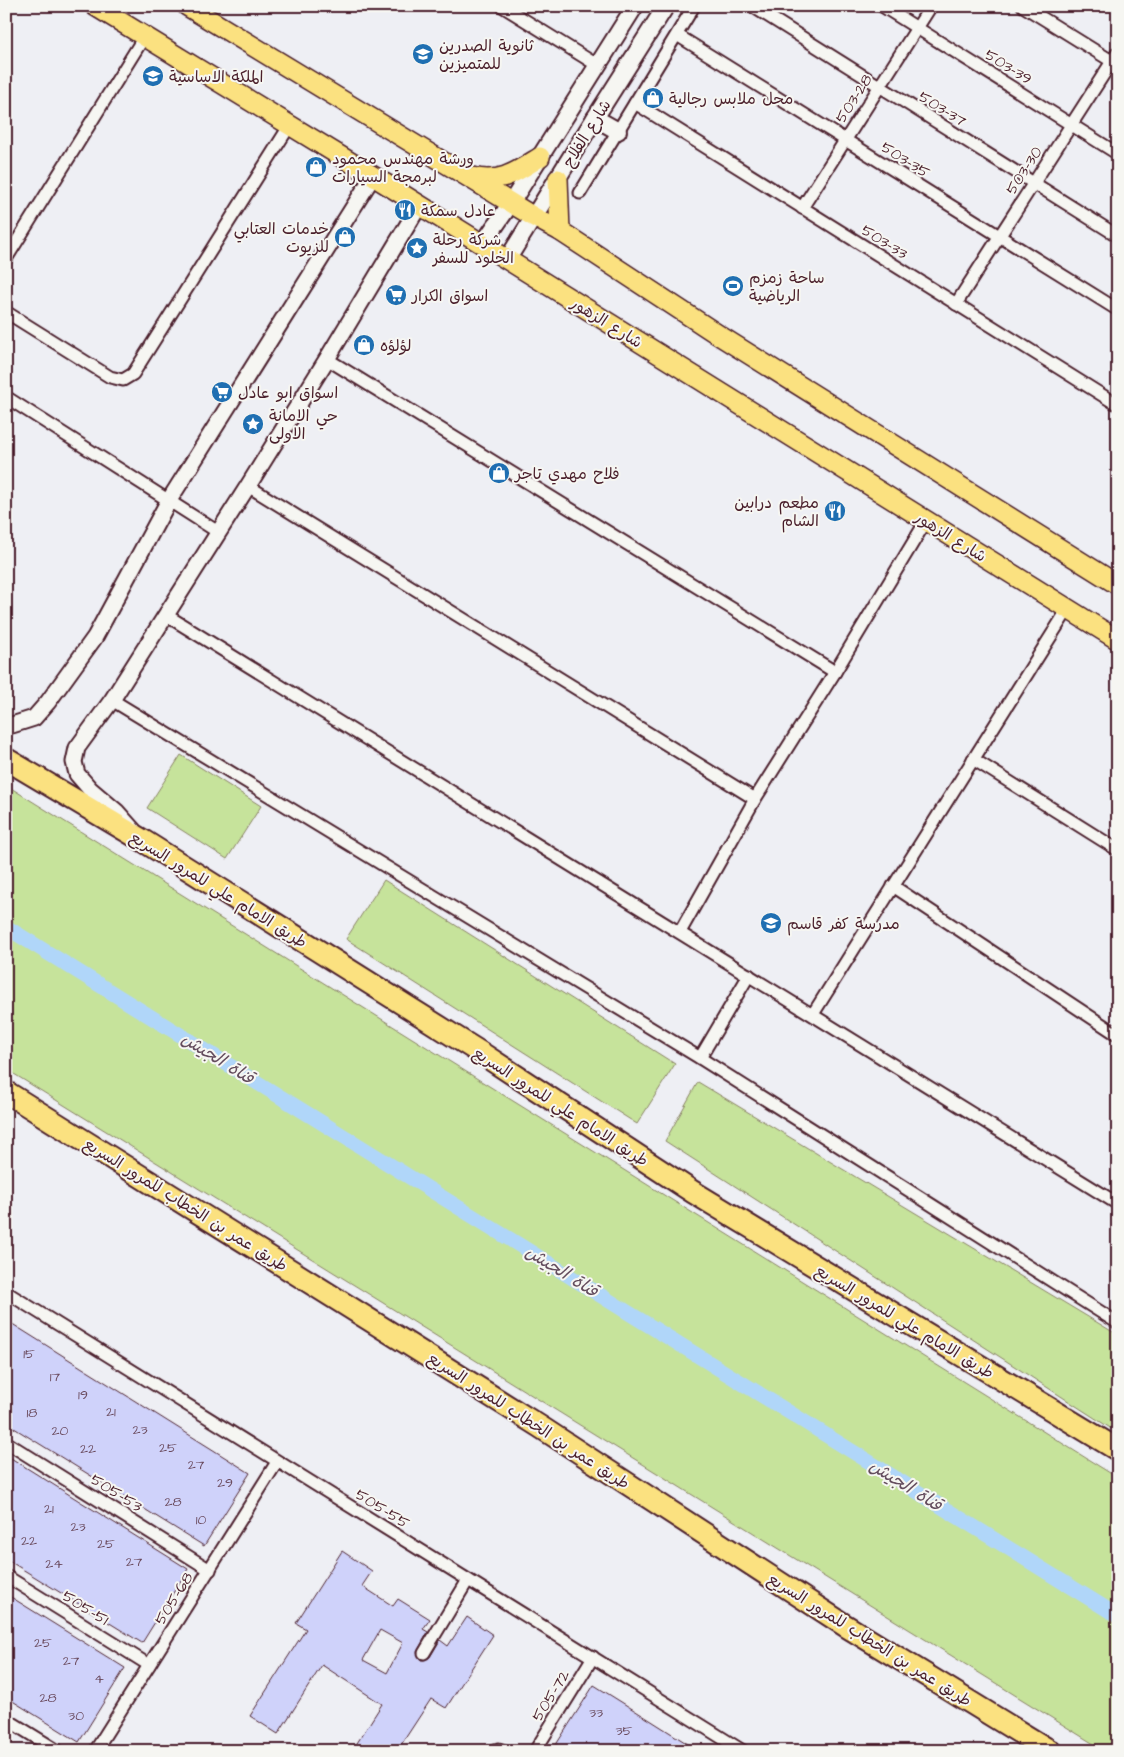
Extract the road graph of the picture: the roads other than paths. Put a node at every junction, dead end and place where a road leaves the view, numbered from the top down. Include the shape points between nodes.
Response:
1 (95, 6) edge
2 (187, 6) edge
3 (502, 6) edge
4 (635, 6) edge
5 (666, 6) edge
6 (694, 6) edge
7 (752, 6) edge
8 (882, 6) edge
9 (931, 6) edge
10 (1024, 6) edge
11 (917, 28) junction
12 (677, 35) junction
13 (144, 37) junction
14 (1116, 60) edge
15 (597, 65) junction
16 (880, 87) junction
17 (635, 104) junction
18 (595, 118) junction
19 (290, 125) junction
20 (1071, 125) junction
21 (618, 132) junction
22 (845, 140) junction
23 (1118, 154) edge
24 (540, 157) junction
25 (373, 176) junction
26 (466, 176) junction
27 (558, 179) junction
28 (1034, 184) junction
29 (580, 193) dead end
30 (511, 203) junction
31 (419, 206) junction
32 (802, 208) junction
33 (534, 217) junction
34 (560, 231) junction
35 (1118, 236) edge
36 (1000, 237) junction
37 (482, 245) junction
38 (6, 258) edge
39 (507, 260) junction
40 (956, 304) junction
41 (1118, 310) edge
42 (6, 312) edge
43 (327, 359) junction
44 (6, 397) edge
45 (1118, 405) edge
46 (248, 486) junction
47 (168, 502) junction
48 (926, 521) junction
49 (218, 532) junction
50 (1118, 585) edge
51 (1068, 609) junction
52 (166, 614) junction
53 (1118, 640) edge
54 (835, 672) junction
55 (112, 700) junction
56 (6, 724) edge
57 (6, 759) edge
58 (973, 759) junction
59 (755, 799) junction
60 (142, 840) junction
61 (1118, 850) edge
62 (893, 886) junction
63 (680, 932) junction
64 (749, 975) junction
65 (813, 1014) junction
66 (1118, 1036) edge
67 (700, 1058) junction
68 (6, 1092) edge
69 (1118, 1204) edge
70 (6, 1292) edge
71 (1118, 1323) edge
72 (6, 1442) edge
73 (1118, 1450) edge
74 (277, 1462) junction
75 (210, 1570) junction
76 (6, 1576) edge
77 (468, 1580) junction
78 (424, 1654) dead end
79 (593, 1657) junction
80 (149, 1666) junction
81 (6, 1719) edge
82 (54, 1750) edge
83 (94, 1751) edge
84 (491, 1751) edge
85 (505, 1751) edge
86 (535, 1751) edge
87 (743, 1751) edge
88 (1050, 1751) edge

1 - 13 main road, شارع الزهور
2 - 26 main road
3 - 15 street
4 - 15 main road, شارع الفلاح
5 - 18 main road, شارع الفلاح
6 - 12 street
7 - 16 street, 503-37
8 - 11 street, 503-39
9 - 11 street, 503-28
10 - 14 street
11 - 16 street, 503-28
11 - 20 street, 503-39
12 - 17 street
12 - 22 street, 503-35
13 - 19 main road, شارع الزهور
13 - 38 street
14 - 20 street, 503-30
15 - 24 main road, شارع الفلاح
16 - 22 street, 503-28
16 - 28 street, 503-37
17 - 21 street
17 - 32 street, 503-33
18 - 21 main road
18 - 27 main road, شارع الفلاح
19 - 25 main road, شارع الزهور
19 - 42 street via 133,374 123,380 110,377
20 - 23 street, 503-39
20 - 28 street, 503-30
21 - 29 street
22 - 32 street, 503-28
22 - 36 street, 503-35
24 - 26 main road via 499,179
24 - 30 main road, شارع الفلاح
25 - 31 main road, شارع الزهور
25 - 47 street
26 - 30 main road
27 - 33 main road, شارع الفلاح
27 - 34 main road
28 - 35 street, 503-37
28 - 36 street, 503-30
30 - 33 main road
30 - 37 main road, شارع الفلاح
31 - 37 main road, شارع الزهور
31 - 43 street
32 - 40 street, 503-33
33 - 34 main road
33 - 39 main road, شارع الفلاح
34 - 50 main road via 717,334
36 - 40 street, 503-30
36 - 41 street, 503-35
37 - 39 main road, شارع الزهور
39 - 48 main road, شارع الزهور
40 - 45 street, 503-33
43 - 46 street
43 - 54 street
44 - 47 street
46 - 49 street
46 - 59 street
47 - 49 street
47 - 56 street via 95,637 48,702 34,718
48 - 51 main road, شارع الزهور
48 - 54 street
49 - 52 street
51 - 53 main road, شارع الزهور
51 - 58 street
52 - 55 street
52 - 63 street
54 - 59 street
55 - 60 street via 77,748 74,762 77,774 90,789
55 - 67 street
57 - 60 highway, طريق الامام علي للمرور السريع
58 - 61 street
58 - 62 street
59 - 63 street
60 - 73 highway, طريق الامام علي للمرور السريع via 481,1053 693,1192
62 - 65 street
62 - 66 street
63 - 64 street
64 - 65 street
64 - 67 street
65 - 69 street
67 - 71 street
68 - 88 highway, طريق عمر بن الخطاب للمرور السريع via 539,1426 846,1626
70 - 74 street, 505-55
72 - 75 street, 505-53
74 - 75 street, 505-68
74 - 77 street, 505-55
75 - 80 street, 505-68
76 - 80 street, 505-51
77 - 78 street
77 - 79 street, 505-55
79 - 86 street, 505-72
79 - 87 street, 505-55
80 - 83 street, 505-68
81 - 82 street
84 - 85 street

